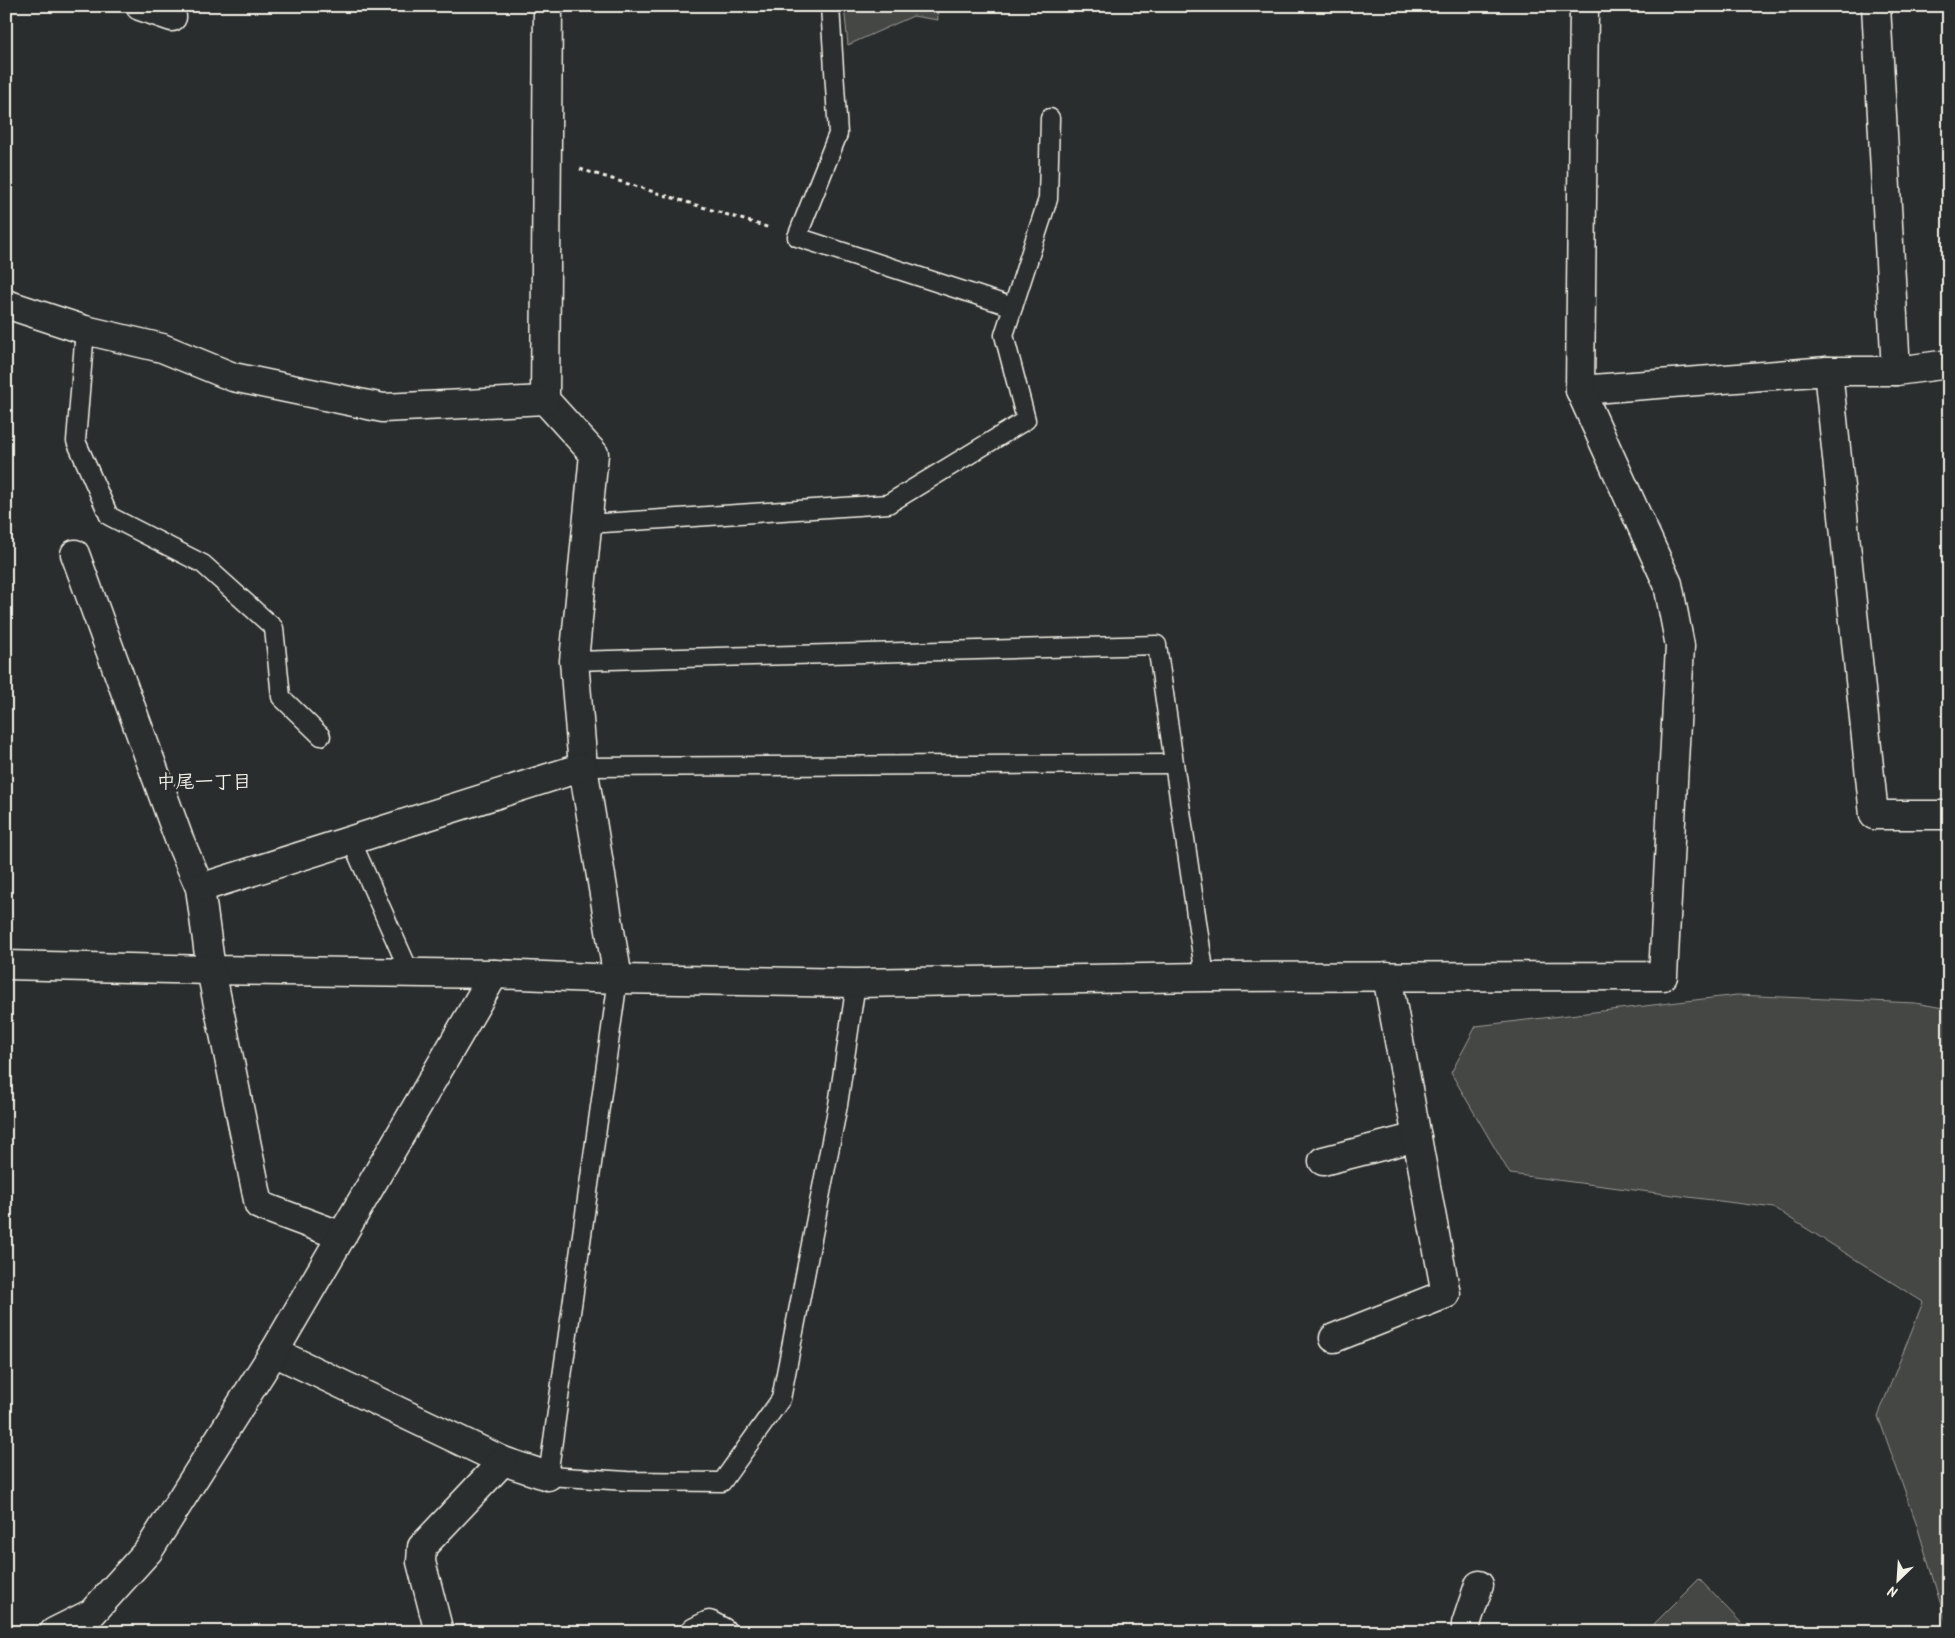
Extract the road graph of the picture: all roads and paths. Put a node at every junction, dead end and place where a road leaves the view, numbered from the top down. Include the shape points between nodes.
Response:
1 (140, 6) edge
2 (548, 6) edge
3 (830, 6) edge
4 (1584, 6) edge
5 (1876, 6) edge
6 (172, 17) dead end
7 (1050, 118) dead end
8 (547, 159) junction
9 (797, 237) junction
10 (6, 304) edge
11 (1013, 307) junction
12 (85, 330) junction
13 (1949, 364) edge
14 (1828, 371) junction
15 (1896, 371) junction
16 (1580, 390) junction
17 (545, 400) junction
18 (588, 524) junction
19 (75, 554) dead end
20 (574, 661) junction
21 (321, 736) dead end
22 (1174, 764) junction
23 (583, 767) junction
24 (1949, 815) edge
25 (350, 840) junction
26 (200, 888) junction
27 (6, 965) edge
28 (210, 970) junction
29 (410, 973) junction
30 (494, 974) junction
31 (1387, 976) junction
32 (1205, 977) junction
33 (618, 979) junction
34 (856, 983) junction
35 (1417, 1137) junction
36 (1323, 1160) dead end
37 (342, 1236) junction
38 (1334, 1338) dead end
39 (274, 1352) junction
40 (503, 1461) junction
41 (548, 1476) junction
42 (1479, 1585) dead end
43 (54, 1632) edge
44 (439, 1632) edge
45 (695, 1632) edge
46 (722, 1632) edge
47 (1466, 1632) edge

1 - 6 street
2 - 8 street
3 - 9 lane via 838,134
4 - 16 street
5 - 15 street
7 - 11 lane via 1048,199
8 - 9 path
8 - 17 street
9 - 11 lane
10 - 12 street
11 - 18 lane via 1004,335 1026,420 888,504
12 - 17 street via 162,348 234,376 383,408
12 - 21 lane via 76,441 109,516 203,564 274,628 281,697
13 - 15 street
14 - 15 street
14 - 16 street
14 - 24 street via 1874,815
16 - 31 street via 1668,584 1680,646 1663,976
17 - 18 street via 594,454
18 - 20 street
19 - 26 street
20 - 22 lane via 1157,645
20 - 23 street
22 - 23 lane
22 - 32 lane
23 - 25 street
23 - 33 street
25 - 26 street
25 - 29 lane
26 - 28 street
27 - 28 street
28 - 29 street
28 - 37 street via 259,1205
29 - 30 street
30 - 33 street
30 - 37 street
31 - 32 street
31 - 35 street
32 - 34 street
33 - 34 street
33 - 41 lane
34 - 41 lane via 838,1106 781,1399 722,1482
35 - 36 street
35 - 38 street via 1446,1294
37 - 39 street
39 - 40 street
39 - 43 street via 149,1550 92,1613
40 - 41 street
40 - 44 street via 422,1547 421,1562
42 - 47 street
45 - 46 street via 710,1625

